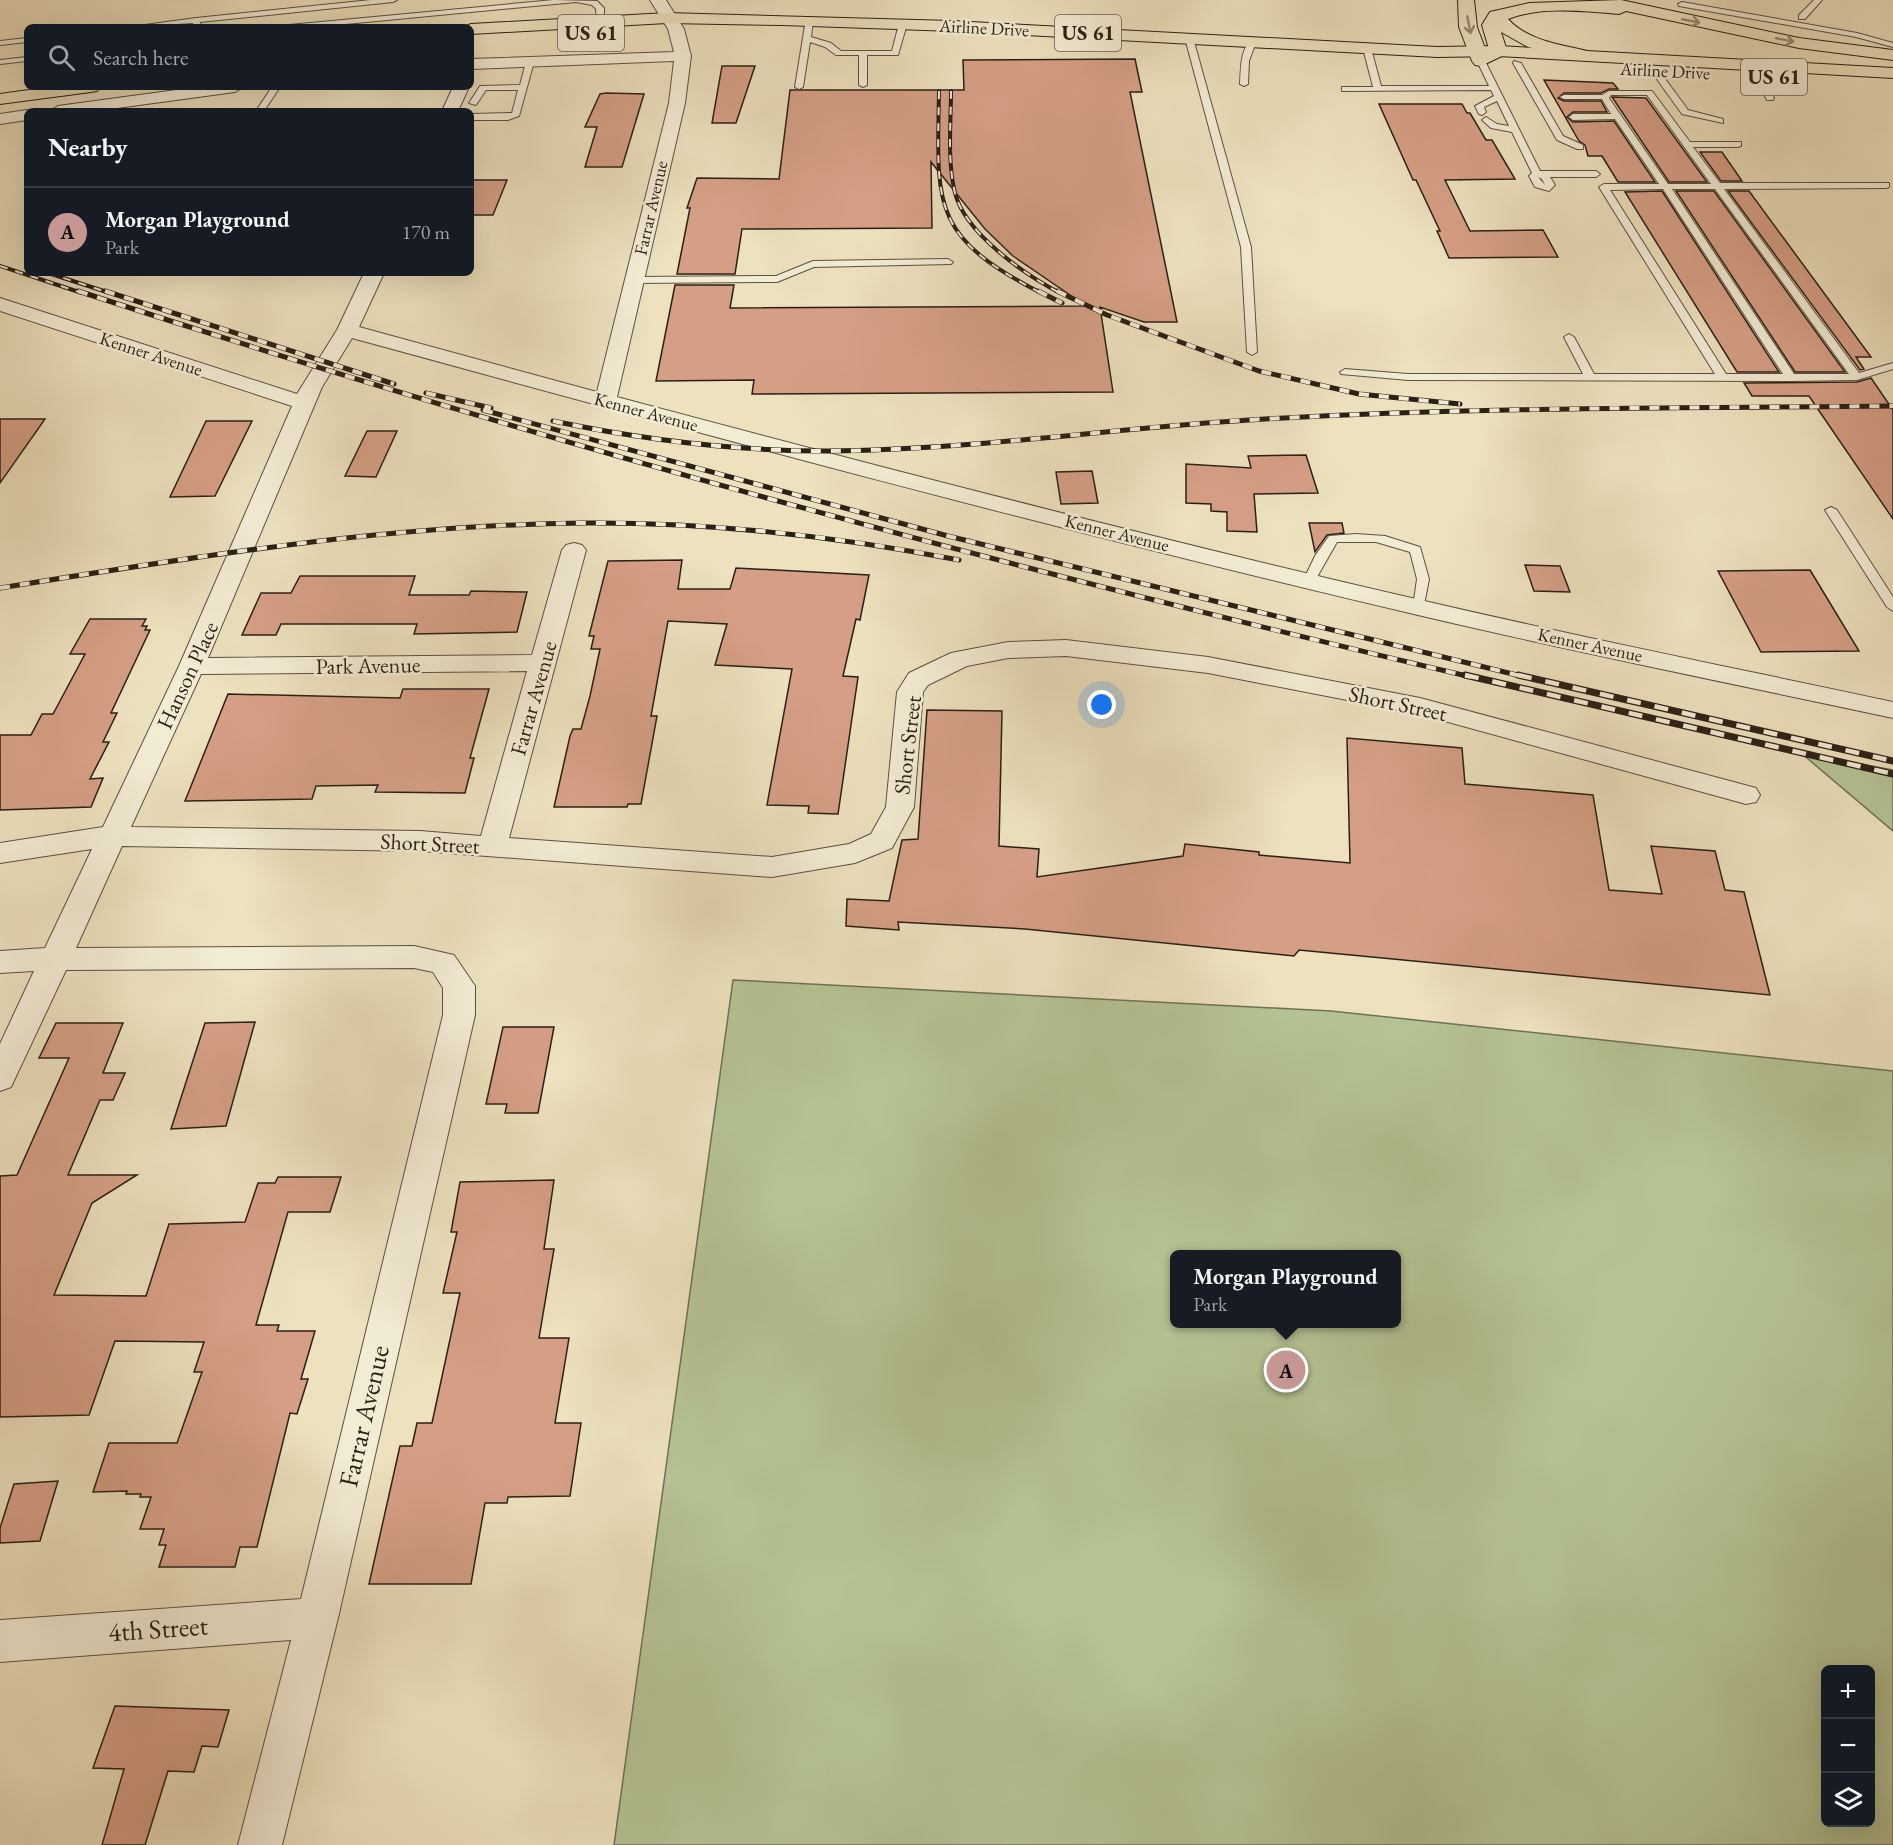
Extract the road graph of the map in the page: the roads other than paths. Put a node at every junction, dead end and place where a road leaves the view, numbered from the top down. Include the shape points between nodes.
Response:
1 (393, 0) edge
2 (576, 0) edge
3 (658, 0) edge
4 (1466, 0) edge
5 (1598, 0) edge
6 (1686, 0) edge
7 (1708, 0) edge
8 (1818, 0) edge
9 (1731, 2) dead end
10 (522, 3) edge
11 (1754, 6) dead end
12 (1701, 7) junction
13 (1723, 11) junction
14 (1654, 13) junction
15 (1747, 15) junction
16 (1496, 16) junction
17 (600, 21) junction
18 (197, 23) edge
19 (671, 23) junction
20 (181, 24) edge
21 (318, 24) edge
22 (903, 24) junction
23 (474, 29) edge
24 (808, 29) junction
25 (1893, 35) edge
26 (1189, 38) junction
27 (24, 40) edge
28 (474, 40) edge
29 (1252, 42) junction
30 (0, 43) edge
31 (1893, 45) edge
32 (1367, 48) junction
33 (1498, 51) junction
34 (863, 53) junction
35 (1479, 55) junction
36 (1581, 55) junction
37 (1893, 55) edge
38 (683, 56) junction
39 (24, 59) edge
40 (0, 62) edge
41 (530, 62) junction
42 (1517, 63) junction
43 (474, 65) edge
44 (1655, 71) junction
45 (1893, 73) edge
46 (1758, 76) junction
47 (24, 83) edge
48 (1244, 84) dead end
49 (1893, 84) edge
50 (863, 85) dead end
51 (0, 87) edge
52 (523, 87) junction
53 (799, 87) dead end
54 (1493, 88) junction
55 (1345, 89) dead end
56 (1378, 89) junction
57 (68, 90) edge
58 (216, 90) edge
59 (274, 90) edge
60 (460, 90) edge
61 (1564, 97) dead end
62 (1604, 97) junction
63 (1498, 98) junction
64 (1770, 98) dead end
65 (0, 99) edge
66 (452, 107) edge
67 (472, 107) edge
68 (100, 108) edge
69 (263, 108) edge
70 (24, 115) edge
71 (1617, 116) junction
72 (474, 117) edge
73 (1573, 117) dead end
74 (0, 119) edge
75 (1720, 121) dead end
76 (1515, 130) junction
77 (1738, 144) dead end
78 (1687, 145) junction
79 (1580, 147) dead end
80 (1591, 165) dead end
81 (1596, 174) junction
82 (1886, 184) dead end
83 (1666, 187) junction
84 (1718, 187) junction
85 (1604, 188) junction
86 (948, 261) dead end
87 (373, 276) edge
88 (635, 280) junction
89 (1, 307) edge
90 (347, 330) junction
91 (1569, 337) dead end
92 (1252, 352) dead end
93 (1893, 366) edge
94 (1345, 372) dead end
95 (1857, 377) junction
96 (1591, 378) junction
97 (1723, 378) junction
98 (1791, 378) junction
99 (605, 401) junction
100 (303, 404) junction
101 (1830, 510) dead end
102 (574, 550) dead end
103 (1309, 581) junction
104 (1893, 607) edge
105 (1419, 608) junction
106 (544, 663) junction
107 (192, 666) junction
108 (1893, 710) edge
109 (1746, 795) dead end
110 (111, 836) junction
111 (492, 846) junction
112 (0, 853) edge
113 (54, 959) junction
114 (0, 962) edge
115 (0, 1078) edge
116 (317, 1618) junction
117 (0, 1641) edge
118 (260, 1845) edge

1 - 18 lane
2 - 10 lane
2 - 17 lane via 600,8
3 - 19 street, Farrar Avenue
4 -> 35 main road via 1468,27
5 - 14 main road
6 - 12 lane via 1682,4
7 - 12 lane
8 - 25 lane via 1802,17
9 - 13 lane
10 - 21 lane
11 - 15 lane
12 - 13 lane
13 - 15 lane
14 - 16 main road via 1540,4 1520,6
14 -> 37 main road via 1799,42
15 - 31 lane
16 - 33 main road via 1490,26
16 - 36 main road via 1514,36
17 - 19 main road, Airline Drive / US 61
17 - 23 main road, Airline Drive / US 61
18 - 20 lane
19 - 24 main road, Airline Drive / US 61 via 711,20
19 - 28 main road, Airline Drive / US 61
19 - 38 street, Farrar Avenue
22 - 24 main road, Airline Drive / US 61
22 - 26 main road, Airline Drive / US 61
22 - 34 lane via 895,53
24 - 34 lane via 839,53
24 - 53 lane
26 - 29 main road, Airline Drive / US 61
26 - 92 lane via 1246,247
27 - 30 lane
29 - 32 main road, Airline Drive / US 61
29 - 48 lane via 1245,61
32 - 35 main road, Airline Drive / US 61
32 - 56 lane
33 - 35 main road
33 - 36 main road, Airline Drive / US 61
34 - 50 lane
35 - 42 main road, Airline Drive / US 61
35 - 54 lane
36 - 45 main road, Airline Drive / US 61
38 - 41 street
38 - 88 street, Farrar Avenue via 677,103
39 - 40 lane
41 - 43 street
41 - 52 lane
42 - 44 main road, Airline Drive / US 61
42 - 79 lane via 1560,138
44 - 46 main road, Airline Drive / US 61
44 - 75 lane via 1685,112
46 - 49 main road, Airline Drive / US 61
46 - 64 lane
47 - 51 main road
52 - 67 lane via 483,88
52 - 72 lane via 513,116
54 - 56 lane
54 - 63 lane
55 - 56 lane
57 - 65 main road
58 - 68 street
59 - 69 lane
60 - 66 street
61 - 62 lane
62 - 71 lane
62 - 78 lane via 1609,93 1649,93
63 - 76 lane
63 - 76 lane via 1479,106 1484,116 1494,126
66 - 67 lane
70 - 74 street
71 - 73 lane
71 - 83 lane
76 - 81 lane via 1538,174
77 - 78 lane
78 - 84 lane
80 - 81 lane
81 - 85 lane
82 - 84 lane
83 - 84 lane
83 - 85 lane
83 - 98 lane
84 - 95 lane
85 - 97 lane
86 - 88 lane via 813,264 777,279
87 - 90 street, Hanson Place
88 - 99 street, Farrar Avenue
89 - 100 street, Kenner Avenue
90 - 99 street, Kenner Avenue
90 - 100 street, Hanson Place
91 - 96 lane
93 - 95 lane
94 - 96 lane via 1408,377
95 - 98 lane
96 - 97 lane
97 - 98 lane
99 - 103 street, Kenner Avenue via 784,450
100 - 107 street, Hanson Place
101 - 104 lane
102 - 106 street, Farrar Avenue
103 - 105 street, Kenner Avenue
103 - 105 lane via 1333,540 1392,540 1416,550 1423,579
105 - 108 street, Kenner Avenue
106 - 107 street, Park Avenue
106 - 111 street, Farrar Avenue
107 - 110 street, Hanson Place
109 - 111 street, Short Street via 1420,706 1196,663 1066,648 1008,650 960,659 918,679 910,692 900,807 882,841 855,853 772,867
110 - 111 street, Short Street via 420,841
110 - 112 street, Short Street
110 - 113 street, Hanson Place
113 - 114 street
113 - 115 street, Hanson Place
113 - 116 street, Farrar Avenue via 414,957 443,963 459,986 459,1015
116 - 117 street, 4th Street
116 - 118 street, Farrar Avenue

